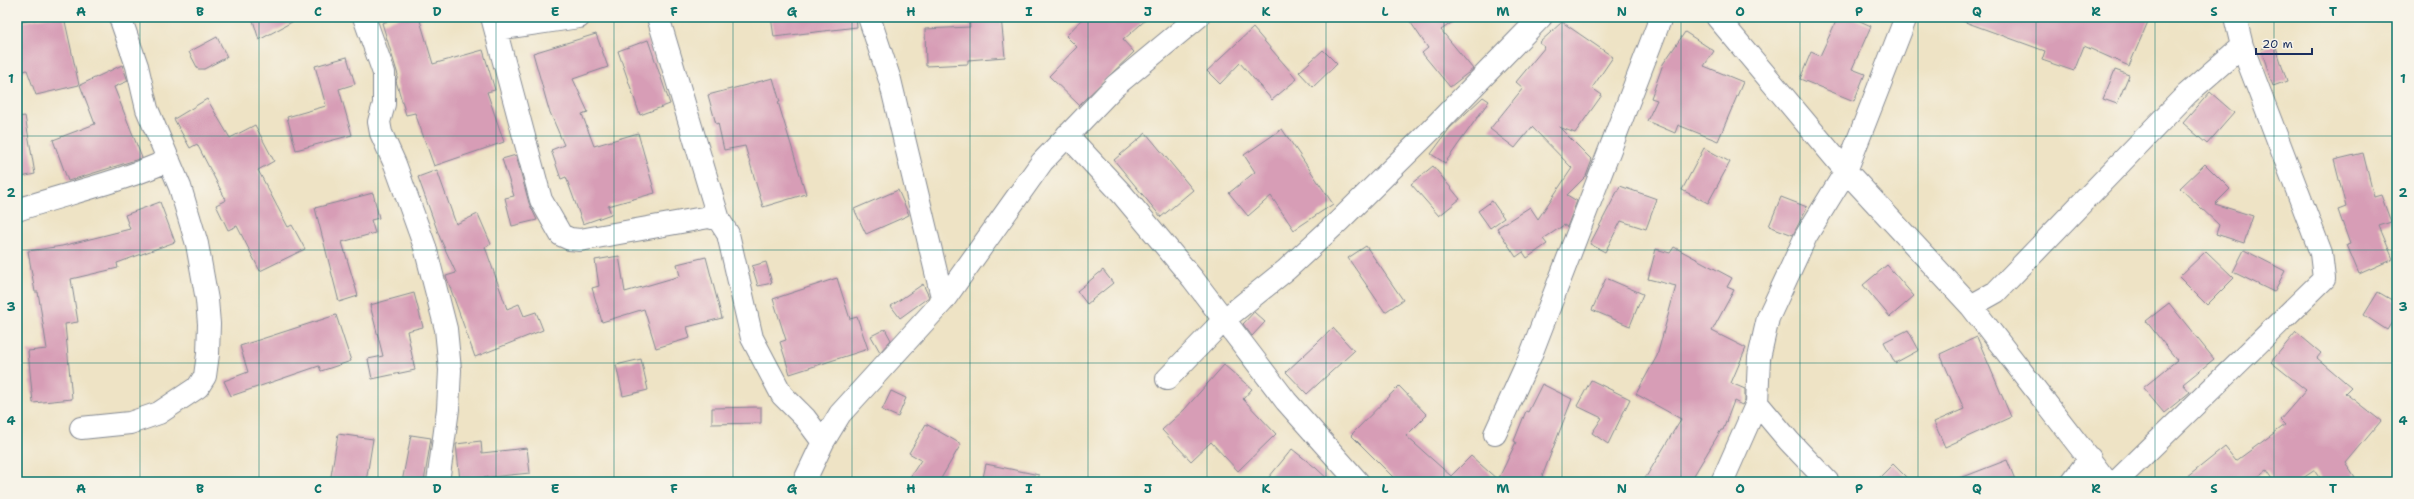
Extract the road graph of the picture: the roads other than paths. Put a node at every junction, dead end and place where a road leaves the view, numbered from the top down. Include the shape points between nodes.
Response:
1 (120, 17) edge
2 (364, 17) edge
3 (579, 17) edge
4 (658, 17) edge
5 (869, 17) edge
6 (1198, 17) edge
7 (1541, 17) edge
8 (1661, 17) edge
9 (1717, 17) edge
10 (1906, 17) edge
11 (2235, 17) edge
12 (495, 23) edge
13 (2242, 46) junction
14 (1067, 135) junction
15 (169, 160) junction
16 (1846, 171) junction
17 (17, 210) edge
18 (719, 220) junction
19 (943, 301) junction
20 (1971, 306) junction
21 (1225, 318) junction
22 (1167, 379) dead end
23 (1757, 403) junction
24 (81, 428) dead end
25 (1495, 434) dead end
26 (823, 442) junction
27 (2090, 458) junction
28 (438, 482) edge
29 (804, 482) edge
30 (1358, 482) edge
31 (1722, 482) edge
32 (1828, 482) edge
33 (2072, 482) edge
34 (2108, 482) edge
35 (2116, 482) edge

1 - 15 street via 137,66 147,109
2 - 28 street via 384,73 381,133 425,247 446,329 450,370 448,409
3 - 12 street
4 - 18 street
5 - 19 street via 890,80
6 - 14 street via 1115,86
7 - 21 street via 1339,221 1286,270
8 - 25 street via 1530,357
9 - 16 street
10 - 16 street
11 - 13 street
12 - 18 street via 541,200 561,235 580,240 704,217
13 - 20 street via 2187,94 1996,292
13 - 35 street via 2321,253 2324,279
14 - 19 street via 1042,162
14 - 21 street via 1122,194
15 - 17 street via 136,175 83,188
15 - 24 street via 197,244 207,300 209,324 205,376 192,391 159,413 130,424
16 - 20 street
16 - 23 street via 1806,236 1768,318 1759,358
18 - 26 street via 728,234 752,338 782,395 805,418
19 - 26 street via 840,414
20 - 27 street
21 - 22 street
21 - 30 street via 1286,401
23 - 31 street
23 - 32 street
26 - 29 street
27 - 33 street
27 - 34 street

